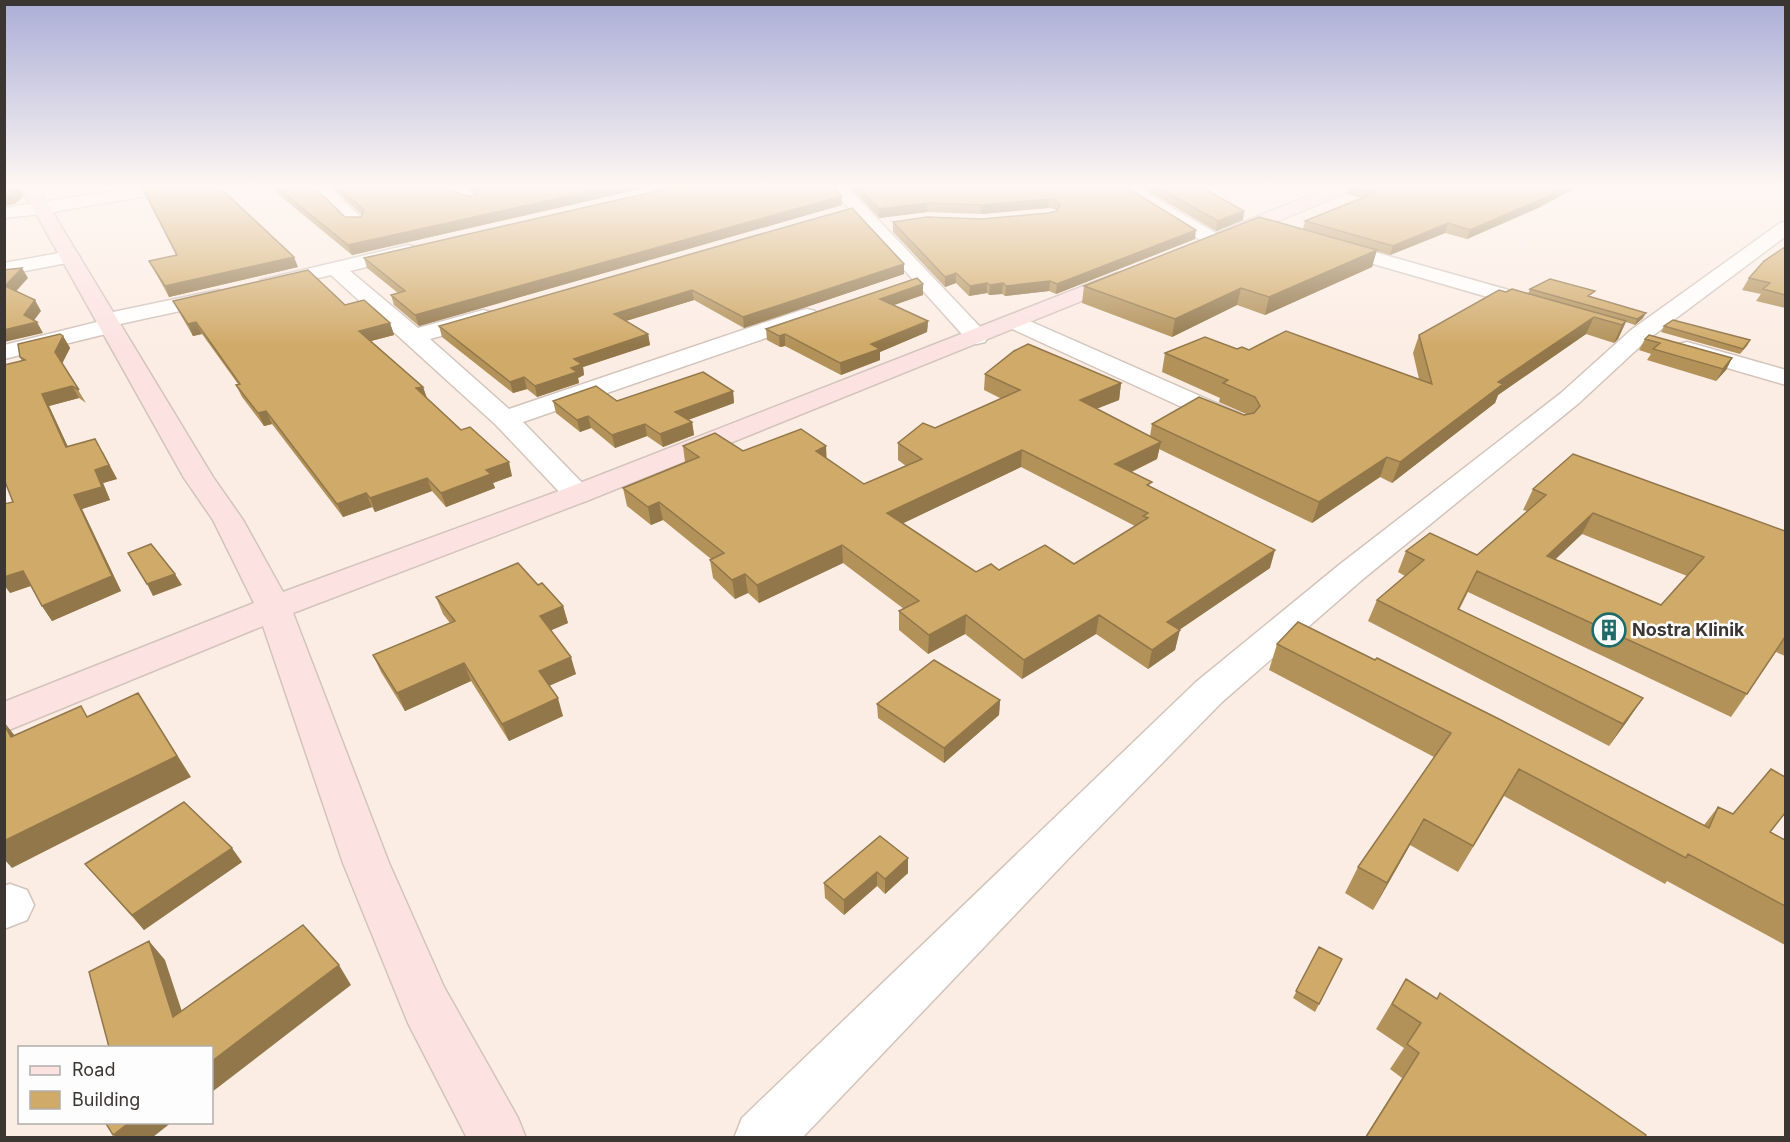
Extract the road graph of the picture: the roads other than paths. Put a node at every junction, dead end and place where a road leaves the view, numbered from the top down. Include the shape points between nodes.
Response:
1 (59, 238) edge
2 (881, 238) edge
3 (1211, 238) edge
4 (1218, 238) edge
5 (1768, 238) edge
6 (1214, 240) junction
7 (1308, 240) edge
8 (428, 246) edge
9 (1193, 249) edge
10 (70, 257) junction
11 (4, 268) edge
12 (335, 268) junction
13 (1140, 271) edge
14 (833, 308) edge
15 (1550, 309) edge
16 (501, 312) edge
17 (1016, 322) junction
18 (108, 323) junction
19 (1628, 331) junction
20 (414, 336) junction
21 (977, 337) junction
22 (4, 352) edge
23 (1785, 378) edge
24 (505, 419) junction
25 (1240, 424) edge
26 (578, 494) junction
27 (274, 608) junction
28 (4, 718) edge
29 (498, 1137) edge
30 (762, 1137) edge

1 - 10 street
2 - 21 street via 909,282
3 - 6 street
4 - 6 street
5 - 19 street
6 - 9 street
7 - 15 street
8 - 12 street
10 - 11 street
10 - 18 street
12 - 18 street
12 - 20 street
13 - 17 street
14 - 24 street
16 - 20 street
17 - 21 street
17 - 25 street
18 - 22 street
18 - 27 street via 228,520
19 - 23 street
19 - 30 street via 1570,398 1350,572 1209,692
20 - 24 street
21 - 26 street
24 - 26 street
26 - 27 street
27 - 28 street
27 - 29 street via 366,863 426,1005

